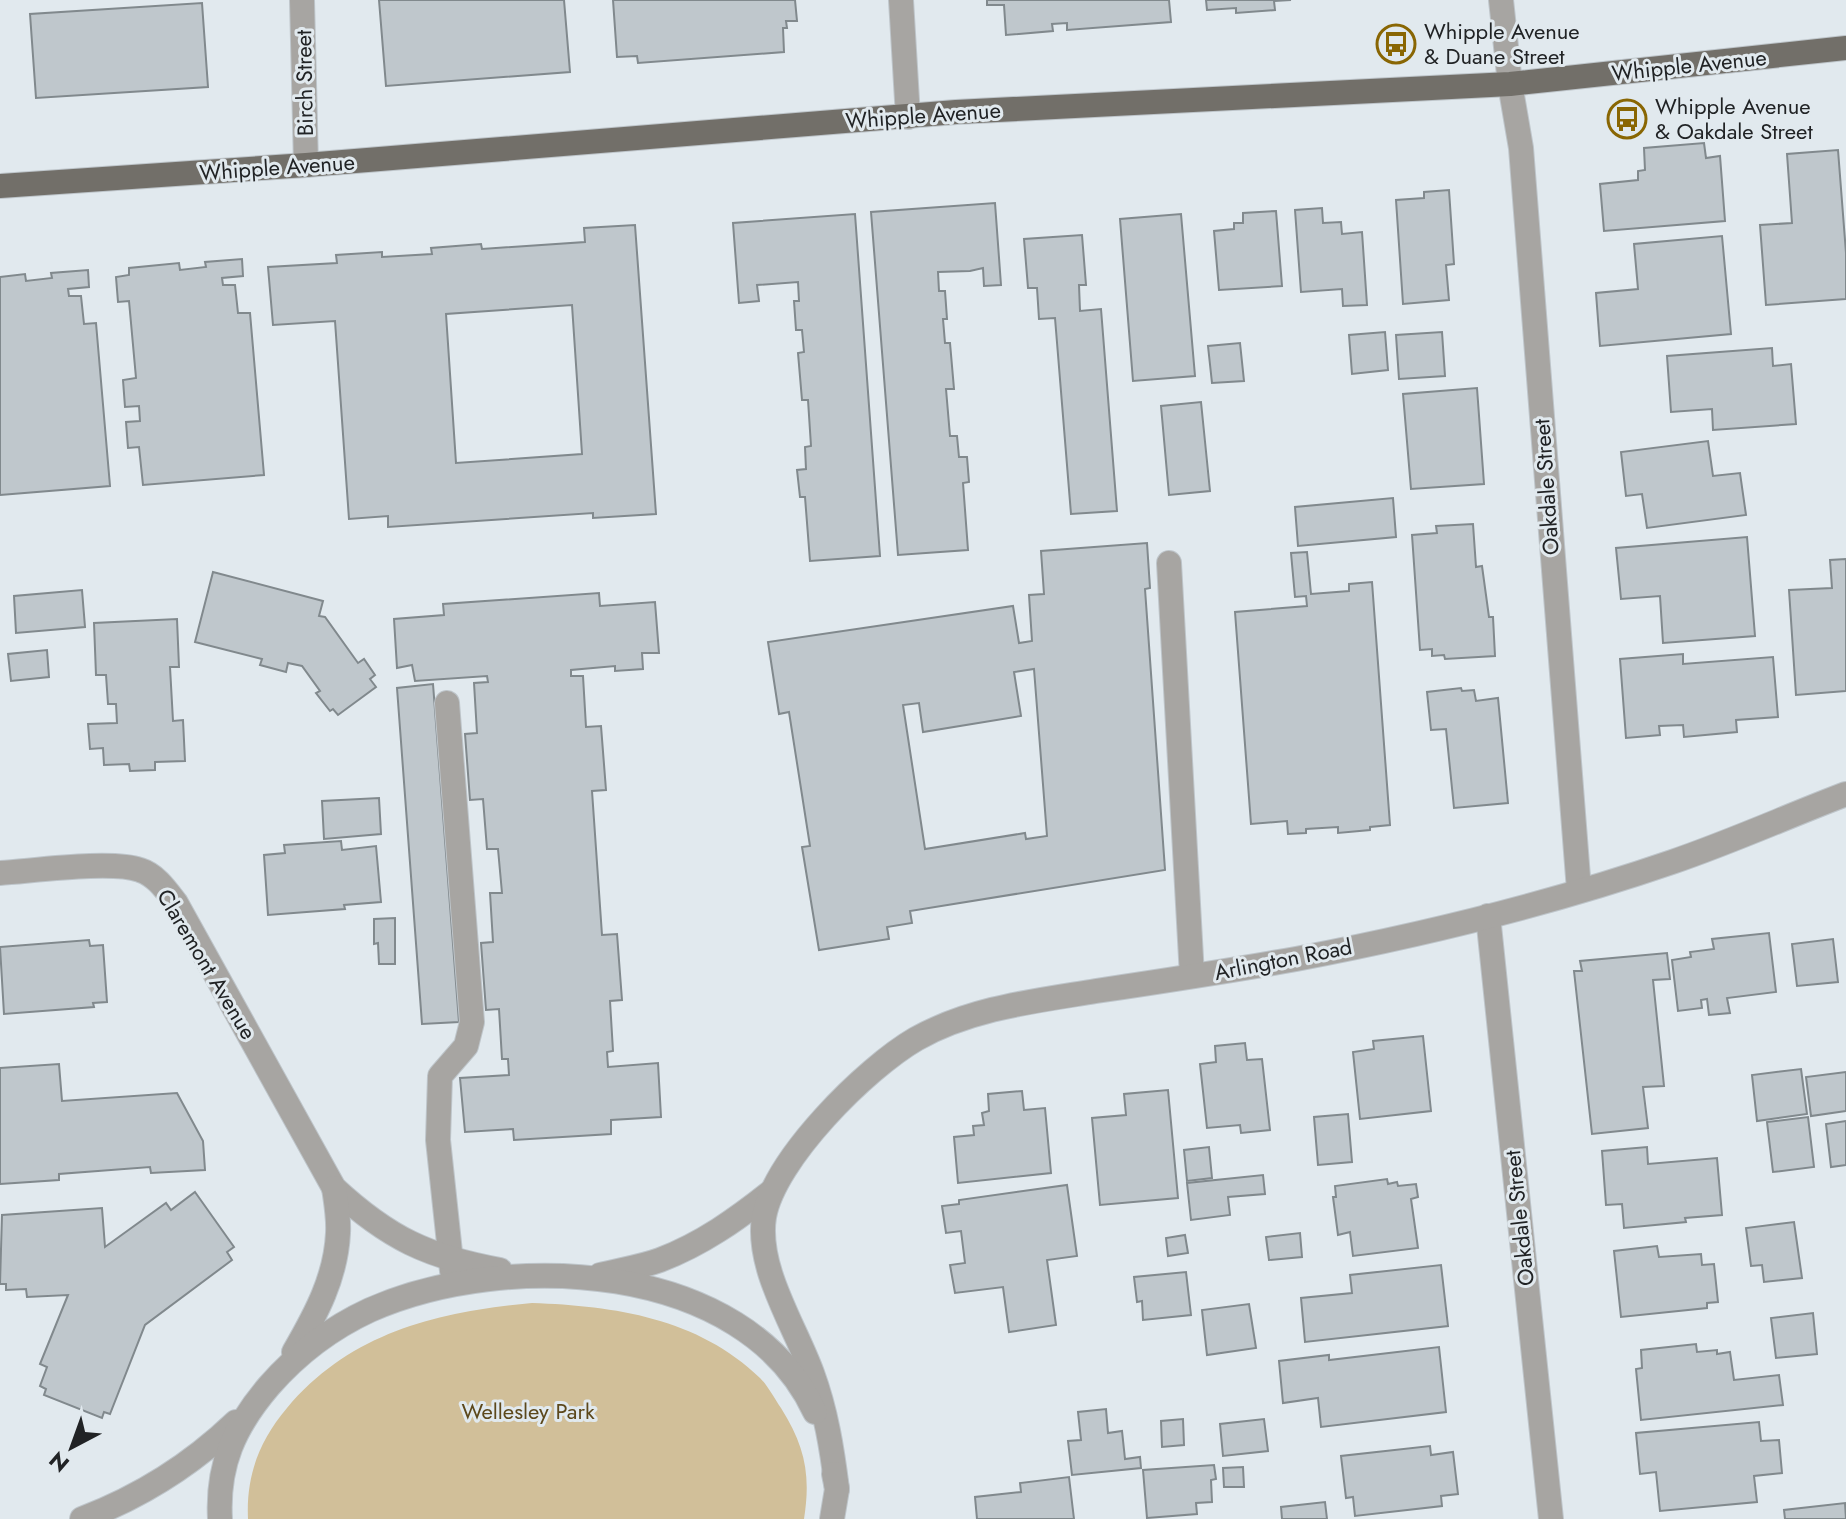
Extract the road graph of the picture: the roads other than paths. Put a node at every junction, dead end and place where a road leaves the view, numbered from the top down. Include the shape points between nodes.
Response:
1 (302, 0) edge
2 (901, 0) edge
3 (1501, 0) edge
4 (1846, 48) edge
5 (1510, 84) junction
6 (908, 117) junction
7 (306, 165) junction
8 (0, 186) edge
9 (1169, 563) dead end
10 (447, 703) dead end
11 (1846, 794) edge
12 (0, 873) edge
13 (1579, 890) junction
14 (1488, 916) junction
15 (1192, 976) junction
16 (334, 1188) junction
17 (771, 1192) junction
18 (451, 1258) junction
19 (531, 1275) junction
20 (591, 1278) junction
21 (453, 1285) junction
22 (286, 1367) junction
23 (255, 1403) junction
24 (837, 1489) junction
25 (82, 1519) edge
26 (220, 1519) edge
27 (832, 1519) edge
28 (1551, 1519) edge

1 - 7 street, Birch Street
2 - 6 street
3 - 5 street, Oakdale Street
4 - 5 main road, Whipple Avenue
5 - 6 main road, Whipple Avenue
5 - 13 street, Oakdale Street via 1521,148
6 - 7 main road, Whipple Avenue
7 - 8 main road, Whipple Avenue
9 - 15 street
10 - 18 street via 472,1022 466,1046 440,1076 438,1140
11 - 13 street, Arlington Road via 1672,862
12 - 16 street, Claremont Avenue via 116,866 141,870 162,884
13 - 14 street, Arlington Road
14 - 15 street, Arlington Road
14 - 28 street, Oakdale Street
15 - 17 street, Arlington Road via 1016,1004 965,1017 917,1038 870,1071 833,1108
16 - 18 street, Claremont Avenue via 395,1237
16 - 22 street, Claremont Avenue via 338,1232 332,1276
17 - 20 street, Arlington Road via 694,1245 658,1261
17 - 24 street, Arlington Road via 763,1242 829,1427
18 - 19 street, Claremont Avenue
18 - 21 street
19 - 20 street
19 - 21 street
20 - 24 street via 647,1287 694,1303 753,1336 782,1362 812,1404 829,1443
21 - 22 street via 371,1310 324,1335
22 - 23 street
23 - 25 street via 185,1465
23 - 26 street via 230,1445 218,1490
24 - 27 street

